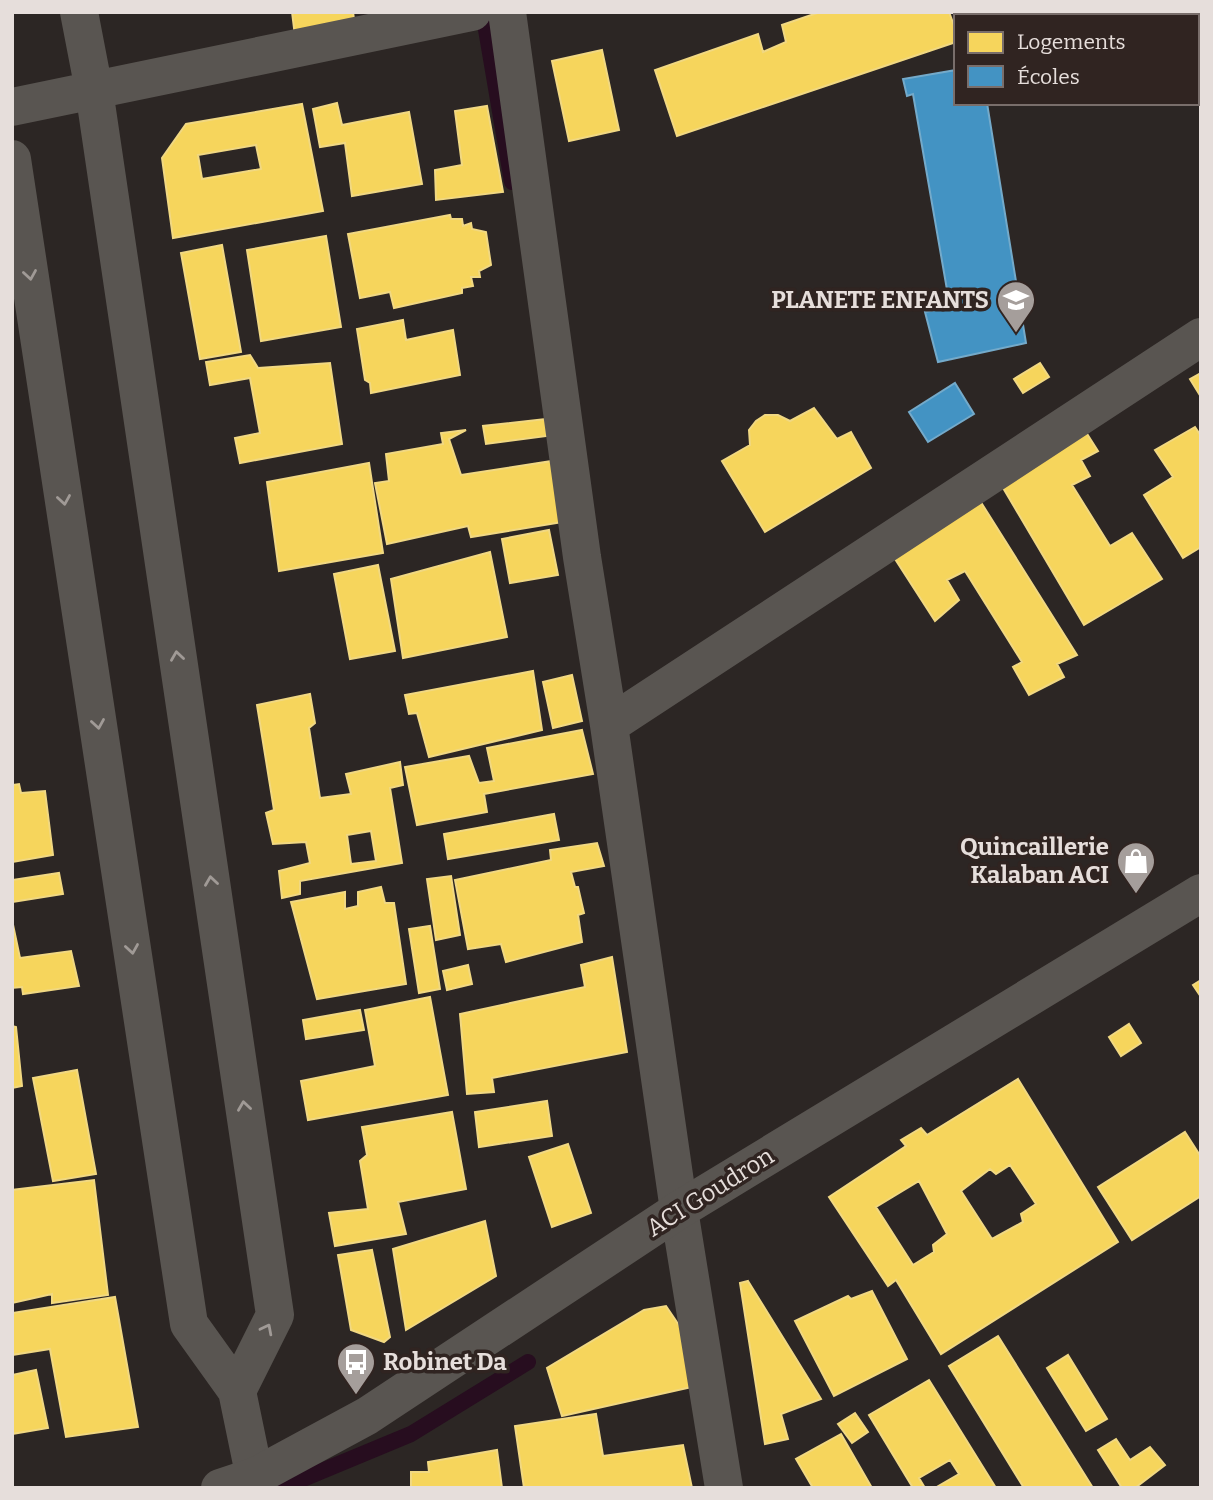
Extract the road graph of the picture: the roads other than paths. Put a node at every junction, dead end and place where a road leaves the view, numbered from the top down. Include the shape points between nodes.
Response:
1 (79, 12) edge
2 (472, 12) edge
3 (507, 12) edge
4 (94, 90) junction
5 (12, 107) edge
6 (12, 159) edge
7 (1201, 337) edge
8 (609, 725) junction
9 (1201, 893) edge
10 (679, 1210) junction
11 (237, 1391) junction
12 (257, 1482) edge
13 (220, 1488) edge
14 (724, 1488) edge

1 - 4 street
2 - 4 street
3 - 8 street
4 - 5 street
11 -> 4 street via 275,1315
6 -> 11 street via 189,1324
7 - 8 street
8 - 10 street
9 - 10 street, ACI Goudron
10 - 12 street, ACI Goudron via 367,1416
10 - 14 street
11 - 12 street
12 - 13 street, ACI Goudron

